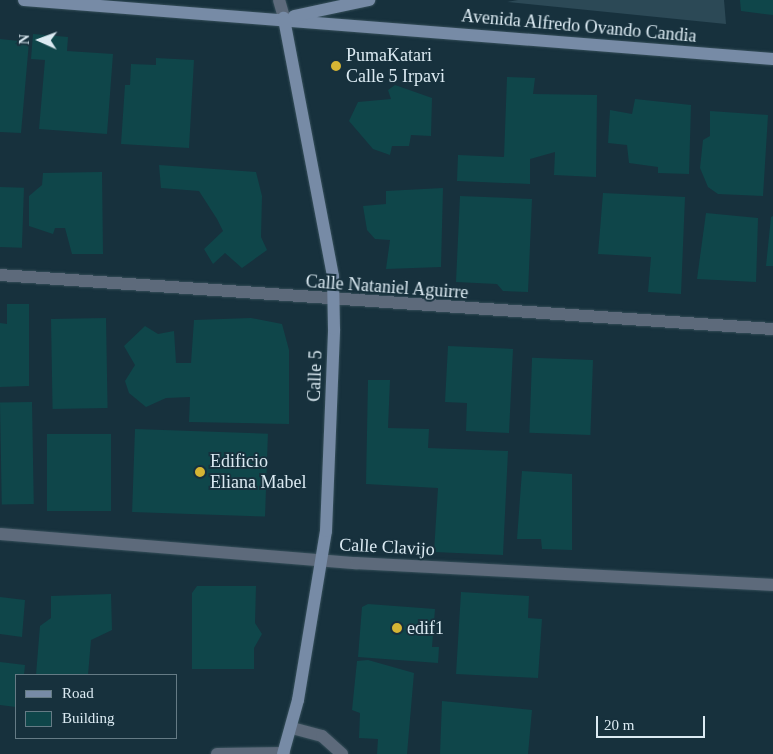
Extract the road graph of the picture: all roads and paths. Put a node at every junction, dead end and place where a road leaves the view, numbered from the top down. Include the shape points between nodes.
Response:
1 (24, 0) edge
2 (279, 0) edge
3 (369, 0) edge
4 (284, 18) junction
5 (773, 59) edge
6 (0, 275) edge
7 (334, 301) junction
8 (773, 329) edge
9 (0, 534) edge
10 (321, 560) junction
11 (773, 585) edge
12 (292, 728) junction
13 (284, 753) edge
14 (217, 754) edge
15 (342, 754) edge

1 - 4 main road, Avenida Alfredo Ovando Candia
2 - 4 street, Calle 5
3 - 4 main road
4 - 5 main road, Avenida Alfredo Ovando Candia
4 - 7 main road, Calle 5
6 - 7 street, Calle Nataniel Aguirre
7 - 8 street, Calle Nataniel Aguirre
7 - 10 main road, Calle 5 via 326,531
9 - 10 street, Calle Clavijo
10 - 11 street, Calle Clavijo
10 - 12 main road, Calle 5
12 - 13 main road, Calle 5
12 - 15 street via 322,736
13 - 14 street

